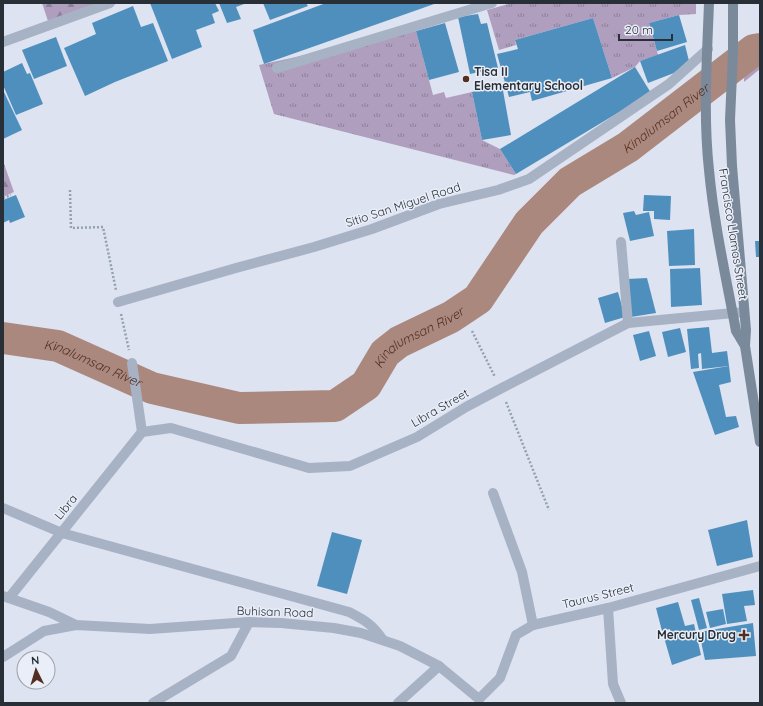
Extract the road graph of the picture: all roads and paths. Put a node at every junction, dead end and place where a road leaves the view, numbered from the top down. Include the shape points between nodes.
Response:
1 (110, 3) edge
2 (492, 3) edge
3 (709, 3) edge
4 (733, 3) edge
5 (3, 41) edge
6 (708, 53) junction
7 (277, 68) dead end
8 (70, 190) dead end
9 (11, 195) dead end
10 (3, 198) edge
11 (621, 242) dead end
12 (118, 302) junction
13 (744, 312) junction
14 (733, 313) junction
15 (628, 323) junction
16 (472, 331) dead end
17 (745, 346) junction
18 (132, 362) joint
19 (500, 388) junction
20 (142, 432) junction
21 (760, 442) edge
22 (493, 493) dead end
23 (3, 508) edge
24 (549, 510) dead end
25 (62, 533) junction
26 (760, 566) edge
27 (6, 597) edge
28 (608, 608) junction
29 (249, 622) junction
30 (76, 625) junction
31 (532, 625) junction
32 (383, 640) junction
33 (3, 657) edge
34 (438, 666) junction
35 (482, 701) edge
36 (153, 703) edge
37 (398, 703) edge
38 (621, 703) edge

1 - 5 street
2 - 7 street
3 - 6 main road, Francisco Llamas Street
4 - 13 main road, Francisco Llamas Street via 730,120
6 - 12 street, Sitio San Miguel Road via 669,84 529,179 498,190 439,204 314,247
6 - 14 main road, Francisco Llamas Street via 706,120 709,168 714,212
8 - 12 path via 71,228 103,227
9 - 10 path
11 - 15 street
12 - 18 path
13 - 14 street, Libra Street
13 - 17 main road, Francisco Llamas Street
14 - 15 street, Libra Street
14 - 17 main road, Francisco Llamas Street via 736,331
15 - 19 street, Libra Street
16 - 19 path
17 - 21 main road, Francisco Llamas Street
18 - 20 street
19 - 20 street, Libra Street via 417,437 350,466 308,468 171,428
19 - 24 path
20 - 25 street, Libra
22 - 31 street via 522,572
23 - 25 street
25 - 27 street, Libra
25 - 32 street via 349,612 374,626
26 - 28 street, Taurus Street
27 - 30 street via 50,612
28 - 31 street, Taurus Street
28 - 38 street via 613,684
29 - 30 street, Buhisan Road via 150,629
29 - 32 street, Buhisan Road via 334,628
29 - 36 street via 231,656
30 - 33 street, Buhisan Road via 44,631
31 - 35 street, Taurus Street via 516,635 500,678
32 - 34 street, Buhisan Road
34 - 35 street, Buhisan Road
34 - 37 street

